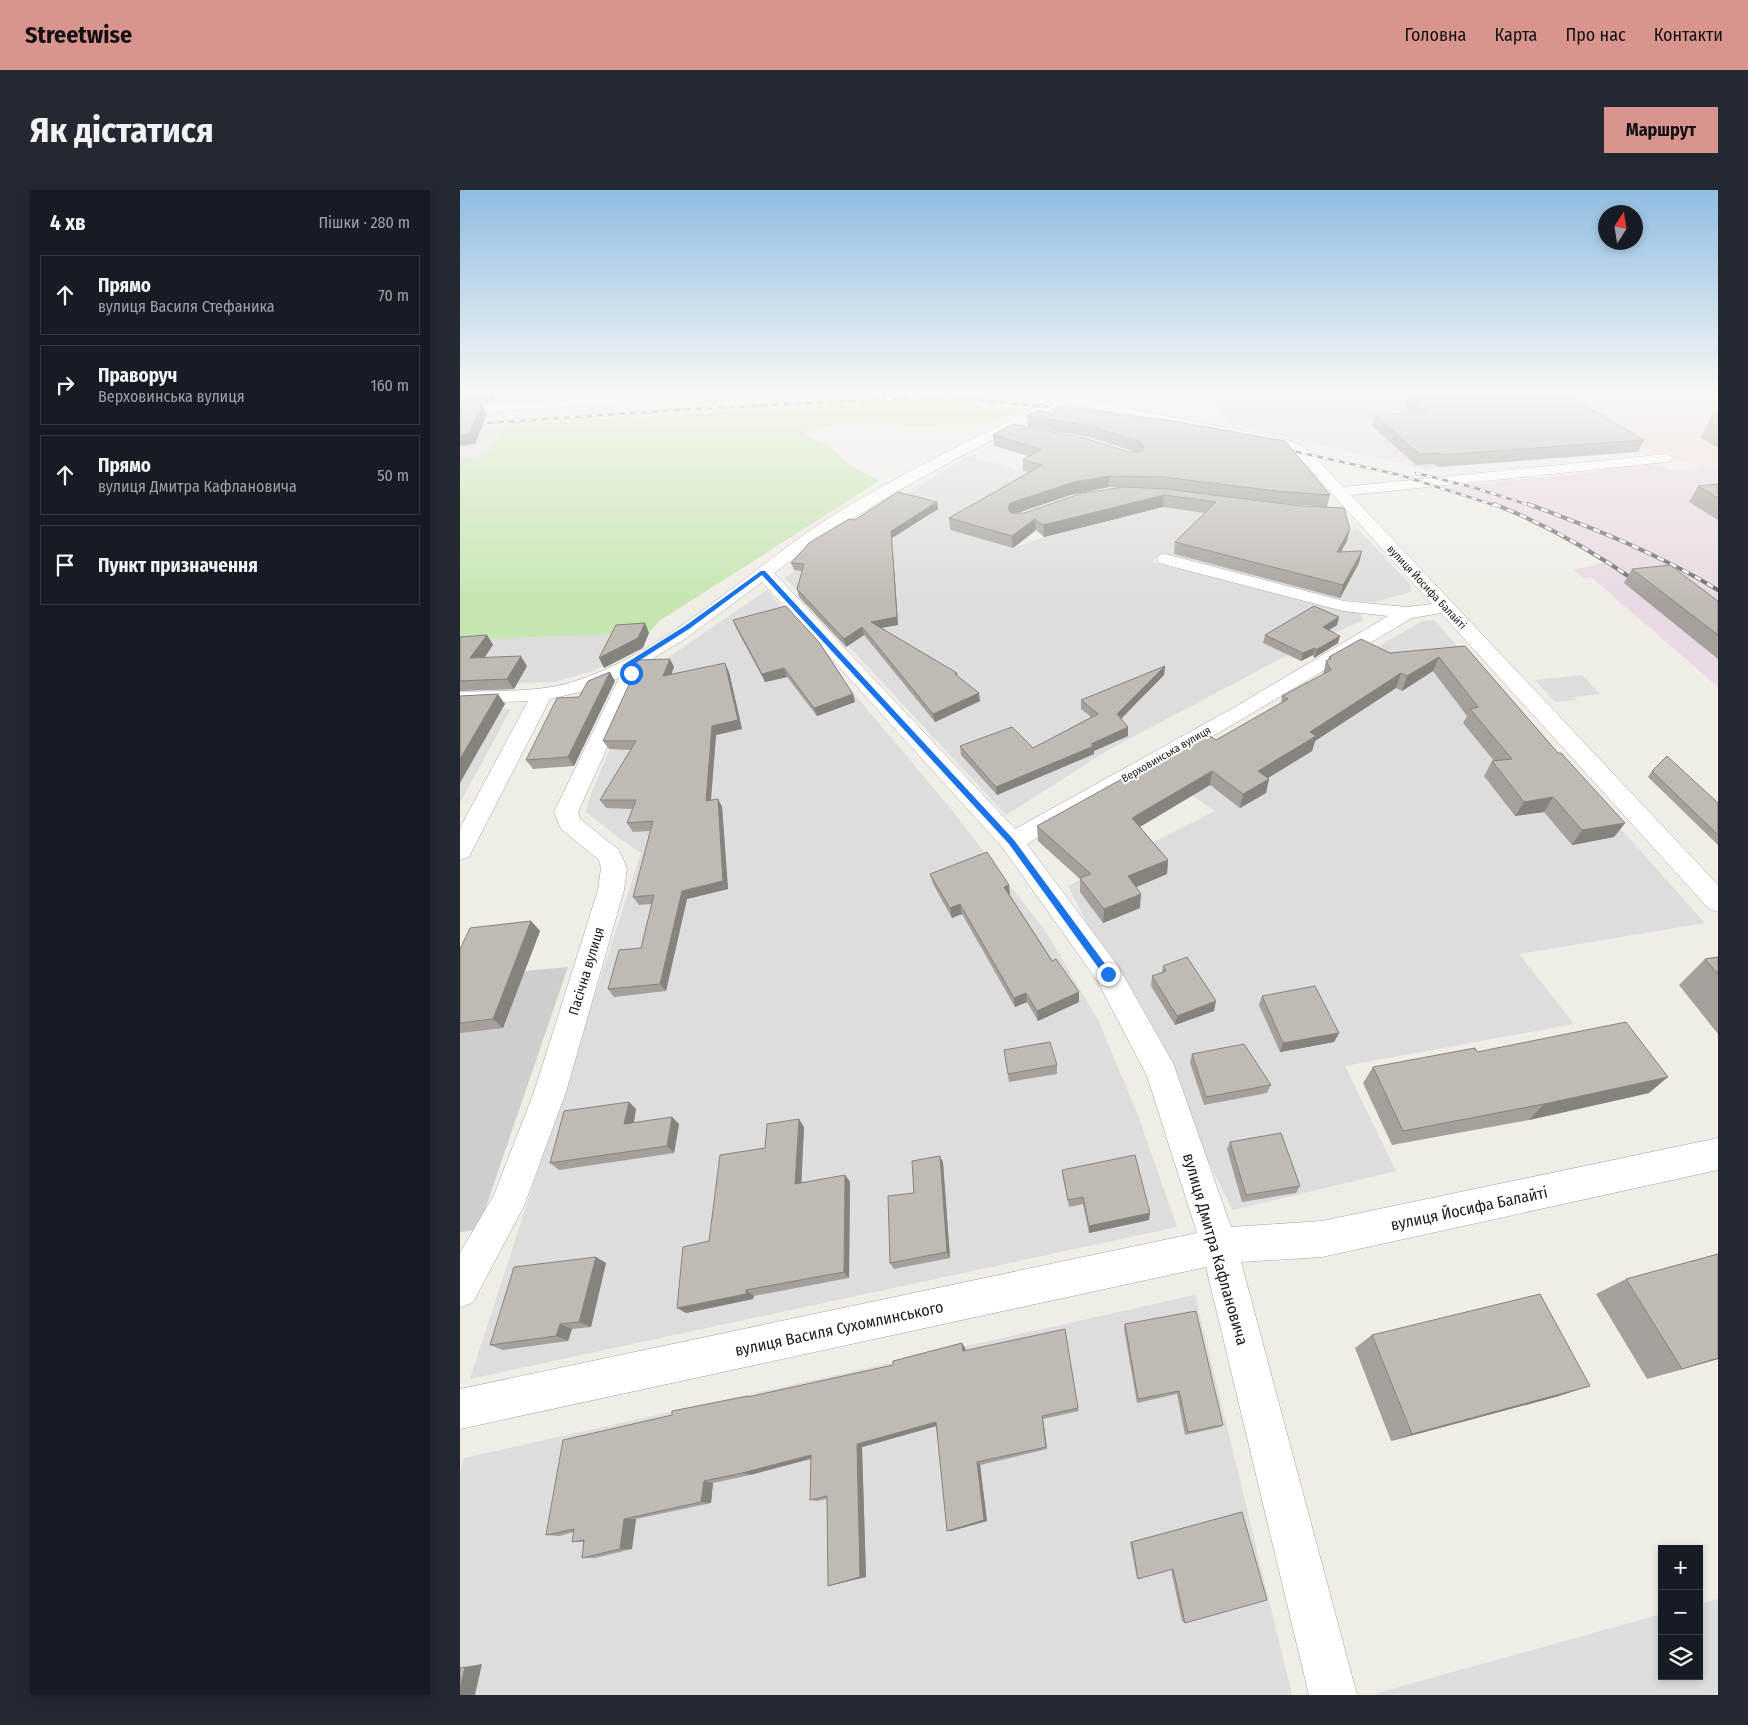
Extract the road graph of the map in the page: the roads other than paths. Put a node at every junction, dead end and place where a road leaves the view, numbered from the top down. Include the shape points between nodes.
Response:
1 (937, 462) edge
2 (1312, 462) edge
3 (1626, 462) edge
4 (1339, 492) junction
5 (1164, 559) dead end
6 (763, 572) junction
7 (1446, 608) junction
8 (1407, 613) junction
9 (626, 666) junction
10 (542, 694) junction
11 (460, 698) edge
12 (1012, 842) junction
13 (460, 850) edge
14 (1718, 902) edge
15 (1718, 1154) edge
16 (1219, 1246) junction
17 (460, 1289) edge
18 (460, 1409) edge
19 (1333, 1695) edge

1 - 6 street via 877,495
2 - 4 street, вулиця Йосифа Балайті
3 - 4 street
4 - 7 street, вулиця Йосифа Балайті via 1350,514
5 - 8 street, Верховинська вулиця via 1343,606
6 - 9 street via 687,628
6 - 12 street
7 - 8 street, Верховинська вулиця
7 - 14 street, вулиця Йосифа Балайті
8 - 12 street, Верховинська вулиця
9 - 10 street via 575,687
9 - 17 street, Пасічна вулиця via 631,673 566,812 570,824 610,856 614,868 610,890 550,1092 507,1206
10 - 11 street
10 - 13 street
12 - 16 street, вулиця Дмитра Кафлановича via 1108,974 1162,1073
15 - 16 street, вулиця Йосифа Балайті via 1322,1239
16 - 18 street, вулиця Василя Сухомлинського
16 - 19 street, вулиця Дмитра Кафлановича

